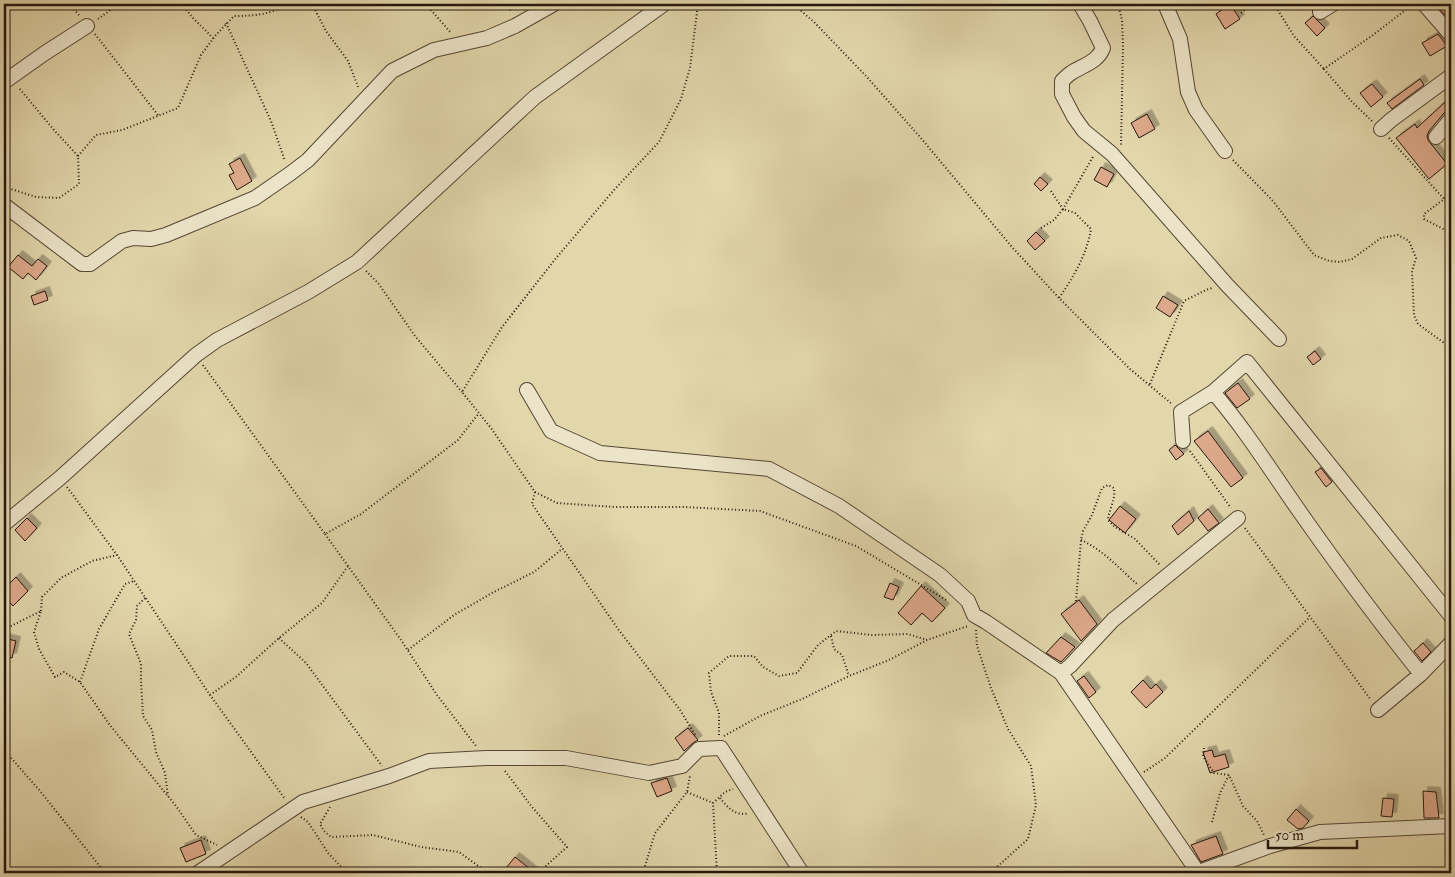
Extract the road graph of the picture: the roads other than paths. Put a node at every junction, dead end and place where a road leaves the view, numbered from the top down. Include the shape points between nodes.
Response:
1 (554, 4) edge
2 (664, 4) edge
3 (1080, 4) edge
4 (1165, 4) edge
5 (1333, 4) edge
6 (1424, 4) edge
7 (1320, 12) dead end
8 (87, 26) road end
9 (1451, 35) edge
10 (1451, 76) edge
11 (7, 80) edge
12 (1451, 119) edge
13 (1381, 129) road end
14 (1436, 137) dead end
15 (1225, 152) road end
16 (4, 205) edge
17 (1279, 339) dead end
18 (528, 390) dead end
19 (1213, 392) junction
20 (1183, 441) road end
21 (1238, 518) road end
22 (4, 524) edge
23 (1451, 616) edge
24 (1451, 643) edge
25 (1061, 673) junction
26 (1421, 674) junction
27 (1378, 710) road end
28 (1451, 826) edge
29 (198, 873) edge
30 (802, 873) edge
31 (1197, 873) edge

1 - 16 street via 487,38 434,50 392,70 308,160 255,198 166,235 122,241 90,264 82,264
2 - 22 street via 535,97 357,262 196,355
3 - 17 street via 1103,48 1101,55 1062,81 1062,94 1074,117
4 - 15 street via 1180,39 1188,92 1196,110
5 - 7 street
6 - 9 street
8 - 11 street
10 - 13 street
12 - 14 street
18 - 25 street via 551,431 600,453 769,469 839,506 940,575 968,601 974,615
19 - 20 street via 1181,412
19 - 23 street via 1247,362
19 - 26 street via 1233,414 1309,525
21 - 25 street via 1113,620
24 - 26 street
25 - 31 street
26 - 27 street
28 - 31 street via 1320,832 1270,846
29 - 30 street via 303,802 429,761 566,758 649,773 682,766 699,749 721,748

